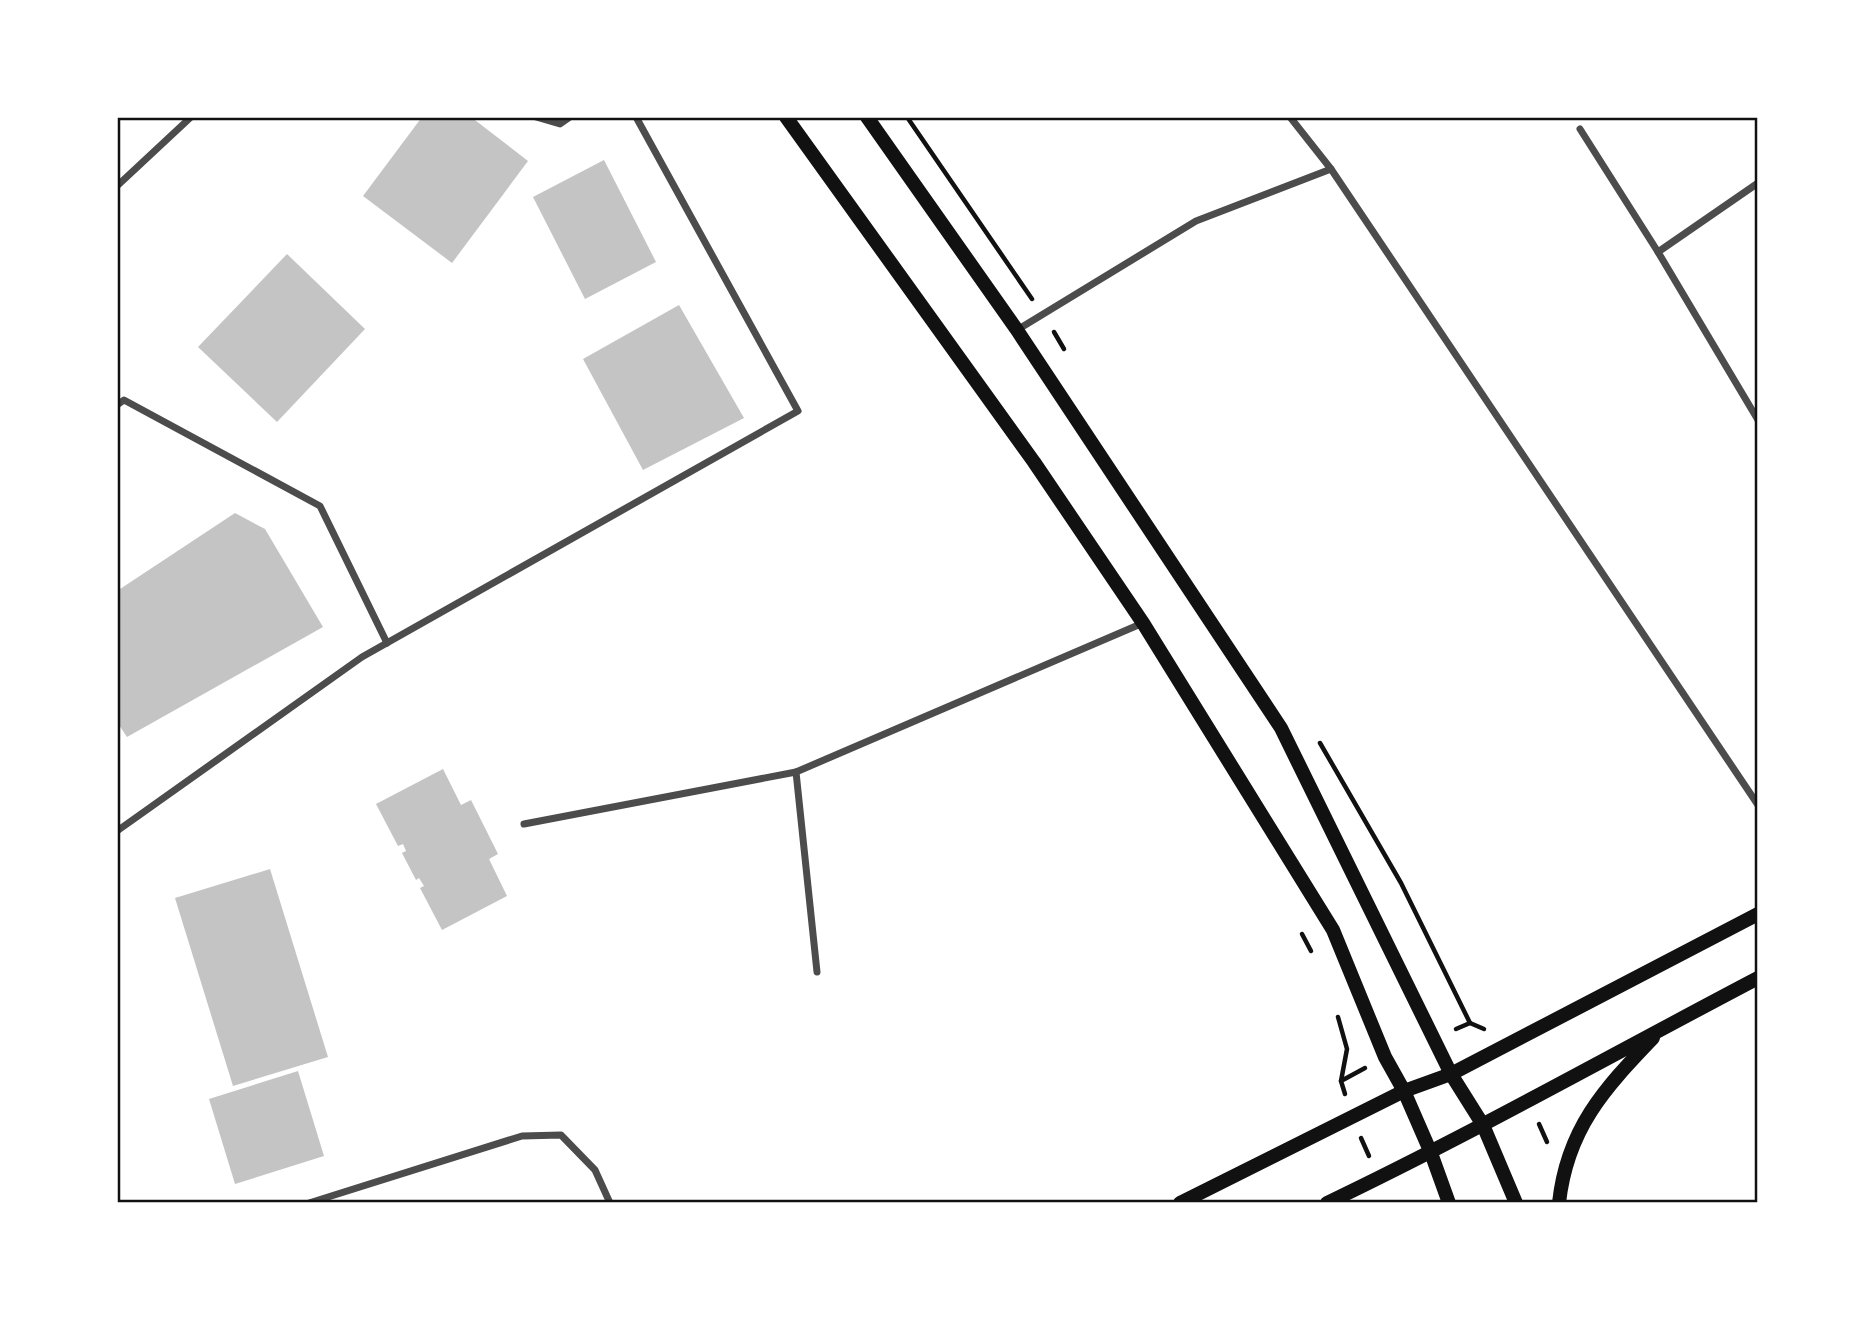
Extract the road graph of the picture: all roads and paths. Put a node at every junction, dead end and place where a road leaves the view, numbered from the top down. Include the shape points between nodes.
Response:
1 (191, 117) edge
2 (536, 117) edge
3 (570, 117) edge
4 (636, 117) edge
5 (786, 117) edge
6 (867, 117) edge
7 (1290, 117) edge
8 (1580, 129) dead end
9 (1331, 169) junction
10 (1758, 183) edge
11 (117, 186) edge
12 (1658, 252) junction
13 (1017, 330) junction
14 (117, 404) edge
15 (1758, 420) edge
16 (1143, 623) junction
17 (387, 643) junction
18 (796, 772) junction
19 (1758, 805) edge
20 (524, 824) dead end
21 (117, 831) edge
22 (1758, 914) edge
23 (1298, 926) dead end
24 (1317, 963) dead end
25 (817, 972) dead end
26 (1758, 978) edge
27 (1337, 1012) dead end
28 (1662, 1029) junction
29 (1451, 1074) junction
30 (1341, 1081) dead end
31 (1404, 1091) junction
32 (1483, 1125) junction
33 (1431, 1153) junction
34 (309, 1203) edge
35 (610, 1203) edge
36 (1180, 1203) edge
37 (1327, 1203) edge
38 (1449, 1203) edge
39 (1516, 1203) edge
40 (1559, 1203) edge

1 - 11 street
2 - 3 street via 560,124
4 - 17 street via 798,411
5 - 16 main road via 1034,462
6 - 13 main road
7 - 9 street
8 - 12 street
9 - 13 street via 1196,221
9 - 19 street
10 - 12 street
12 - 15 street
13 - 29 main road via 1281,728
14 - 17 street via 124,400 320,506
16 - 18 street
16 - 31 main road via 1333,930 1385,1057
17 - 21 street
18 - 20 street
18 - 25 street
22 - 29 main road
23 - 24 path
26 - 28 main road
27 - 30 path via 1347,1049
28 - 32 main road
28 - 40 main road via 1585,1117 1565,1166
29 - 31 main road
29 - 32 main road
31 - 33 main road
31 - 36 main road
32 - 33 main road
32 - 39 main road
33 - 37 main road
33 - 38 main road
34 - 35 street via 522,1136 561,1135 594,1171

